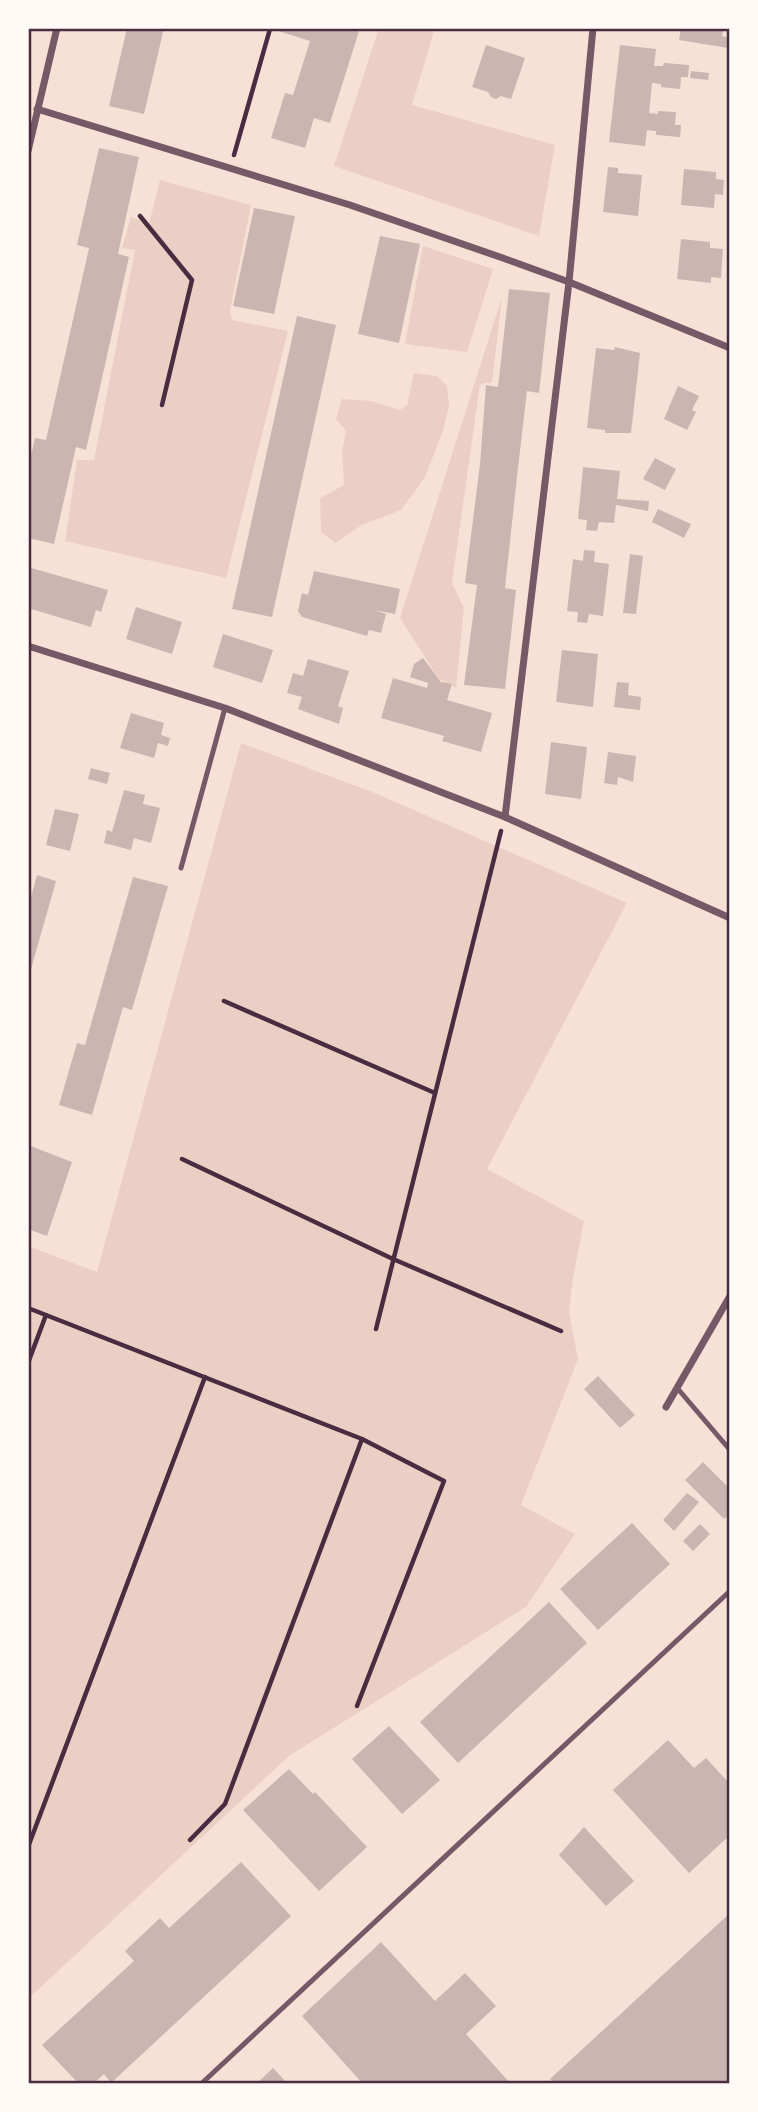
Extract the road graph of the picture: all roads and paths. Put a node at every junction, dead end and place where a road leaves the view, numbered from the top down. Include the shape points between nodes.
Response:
1 (57, 28) edge
2 (593, 28) edge
3 (270, 29) edge
4 (37, 109) junction
5 (28, 151) edge
6 (231, 170) junction
7 (140, 216) dead end
8 (569, 282) junction
9 (730, 348) edge
10 (162, 405) dead end
11 (28, 646) edge
12 (225, 708) junction
13 (505, 817) junction
14 (497, 846) dead end
15 (181, 867) dead end
16 (730, 918) edge
17 (224, 1001) dead end
18 (435, 1093) junction
19 (182, 1159) dead end
20 (393, 1259) junction
21 (730, 1296) edge
22 (28, 1307) edge
23 (46, 1315) junction
24 (376, 1329) dead end
25 (561, 1332) dead end
26 (28, 1363) edge
27 (205, 1377) junction
28 (678, 1389) junction
29 (666, 1407) dead end
30 (362, 1439) junction
31 (730, 1450) edge
32 (730, 1591) edge
33 (357, 1706) dead end
34 (190, 1840) dead end
35 (28, 1847) edge
36 (201, 2084) edge

1 - 4 street
2 - 8 street
3 - 6 path
4 - 5 street
4 - 6 street
6 - 8 street via 350,205
7 - 10 path via 192,280
8 - 9 street
8 - 13 street
11 - 12 street
12 - 13 street
12 - 15 lane
13 - 16 street
14 - 18 path
17 - 18 path
18 - 20 path
19 - 20 path
20 - 24 path
20 - 25 path
21 - 28 street
22 - 23 path
23 - 26 path
23 - 27 path
27 - 30 path
27 - 35 path
28 - 29 street
28 - 31 lane
30 - 33 path via 444,1482
30 - 34 path via 225,1804
32 - 36 lane

